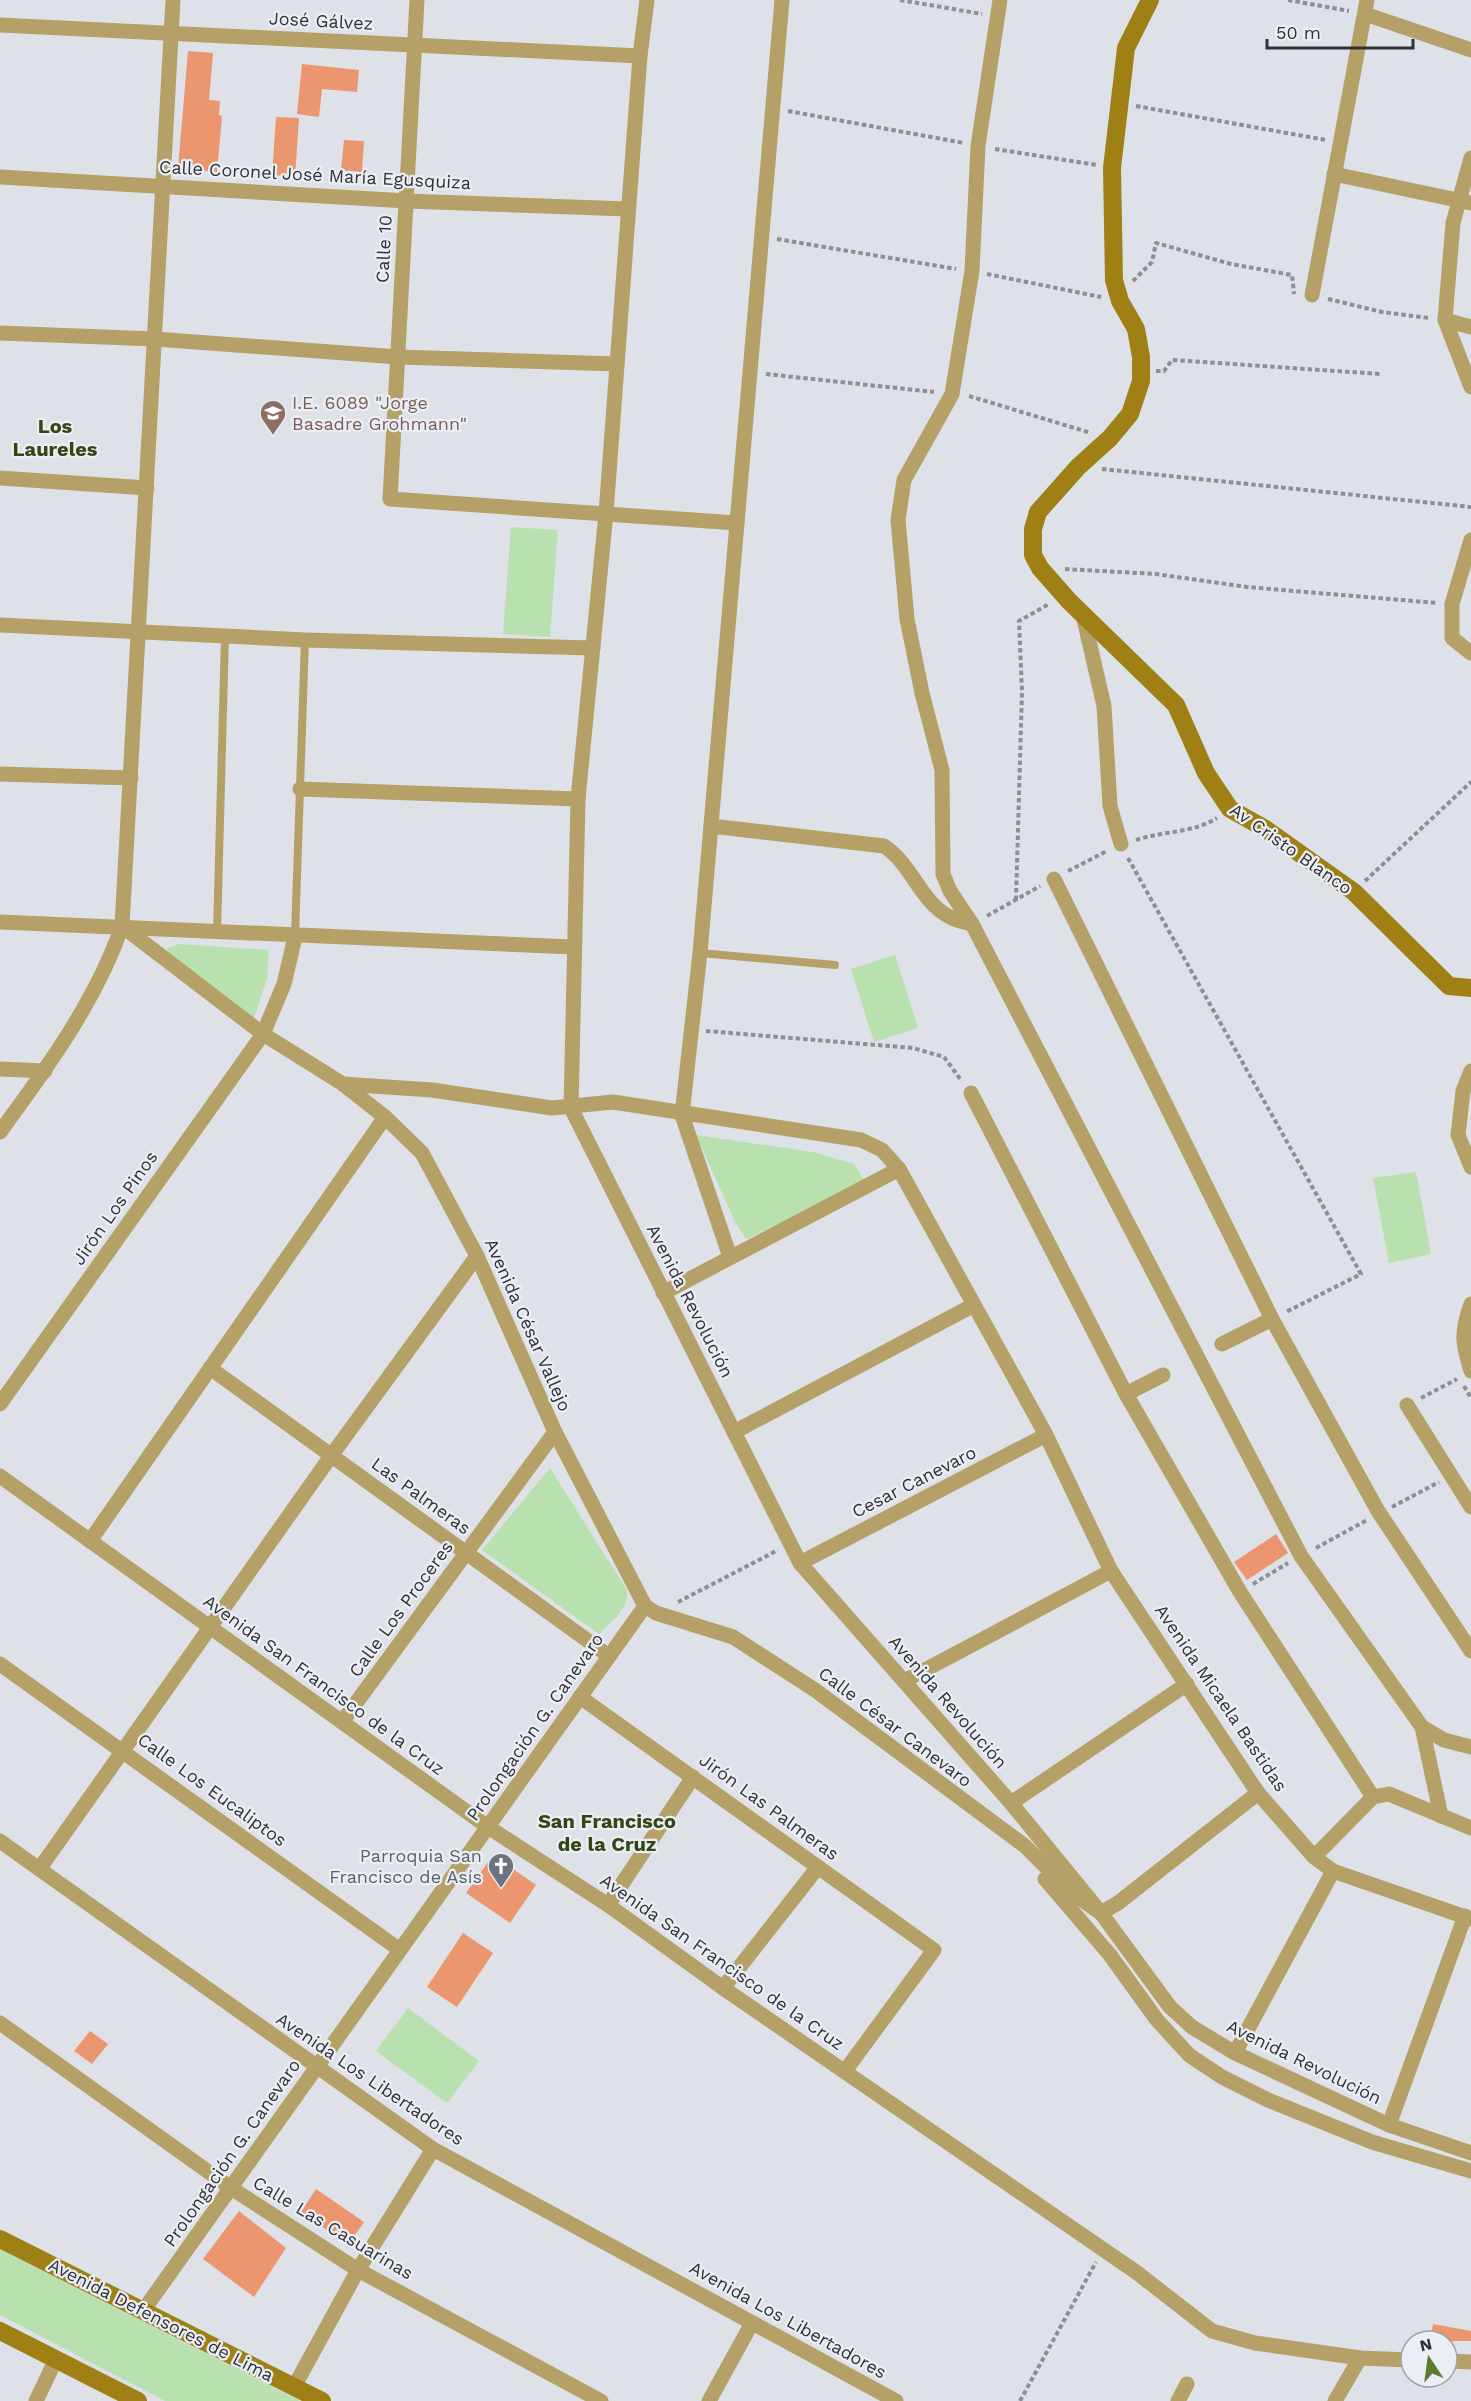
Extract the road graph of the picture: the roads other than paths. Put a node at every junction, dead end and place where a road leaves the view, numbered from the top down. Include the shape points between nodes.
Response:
1 (173, 0) edge
2 (417, 0) edge
3 (647, 0) edge
4 (782, 0) edge
5 (1000, 0) edge
6 (1150, 0) edge
7 (1366, 7) edge
8 (0, 25) edge
9 (172, 33) junction
10 (415, 45) junction
11 (1471, 50) edge
12 (640, 56) junction
13 (1471, 158) edge
14 (1334, 174) junction
15 (0, 177) edge
16 (164, 185) junction
17 (406, 201) junction
18 (1466, 202) edge
19 (628, 209) junction
20 (1312, 295) road end
21 (1445, 320) junction
22 (1471, 327) edge
23 (0, 333) edge
24 (155, 339) junction
25 (398, 357) junction
26 (617, 364) junction
27 (1471, 387) edge
28 (0, 478) edge
29 (147, 488) junction
30 (606, 513) junction
31 (737, 523) junction
32 (1471, 540) edge
33 (1083, 615) junction
34 (0, 625) edge
35 (139, 631) junction
36 (225, 636) junction
37 (305, 640) junction
38 (593, 648) junction
39 (1471, 653) edge
40 (0, 774) edge
41 (131, 778) junction
42 (300, 789) junction
43 (578, 799) junction
44 (711, 826) junction
45 (1121, 844) road end
46 (1054, 879) road end
47 (0, 922) edge
48 (972, 924) junction
49 (122, 926) junction
50 (217, 932) junction
51 (295, 937) junction
52 (573, 947) junction
53 (700, 952) junction
54 (835, 965) dead end
55 (1471, 988) edge
56 (263, 1034) junction
57 (0, 1069) edge
58 (45, 1071) junction
59 (1471, 1071) edge
60 (343, 1084) junction
61 (971, 1093) road end
62 (571, 1108) junction
63 (682, 1115) junction
64 (385, 1117) junction
65 (0, 1132) edge
66 (1471, 1167) edge
67 (899, 1169) junction
68 (477, 1256) junction
69 (730, 1257) junction
70 (663, 1293) junction
71 (974, 1305) junction
72 (1471, 1305) edge
73 (1272, 1319) junction
74 (1222, 1344) dead end
75 (210, 1368) junction
76 (1468, 1373) edge
77 (1162, 1375) dead end
78 (1126, 1394) junction
79 (0, 1404) edge
80 (1407, 1405) road end
81 (555, 1432) junction
82 (734, 1432) junction
83 (1046, 1435) junction
84 (331, 1456) junction
85 (0, 1476) edge
86 (1471, 1507) edge
87 (90, 1541) junction
88 (466, 1553) junction
89 (800, 1563) junction
90 (1111, 1571) junction
91 (650, 1610) junction
92 (210, 1627) junction
93 (1471, 1651) edge
94 (609, 1656) junction
95 (0, 1664) edge
96 (904, 1681) junction
97 (1187, 1684) junction
98 (580, 1697) junction
99 (342, 1722) junction
100 (1422, 1727) junction
101 (1471, 1746) edge
102 (124, 1751) junction
103 (693, 1777) junction
104 (1258, 1793) junction
105 (1373, 1797) junction
106 (1011, 1803) junction
107 (1441, 1816) junction
108 (488, 1827) junction
109 (1000, 1828) junction
110 (1471, 1828) edge
111 (0, 1841) edge
112 (1314, 1857) junction
113 (818, 1867) junction
114 (40, 1868) junction
115 (1333, 1871) junction
116 (608, 1905) junction
117 (1101, 1913) junction
118 (1468, 1918) edge
119 (400, 1950) junction
120 (723, 1988) junction
121 (0, 2023) edge
122 (1235, 2053) junction
123 (316, 2068) junction
124 (845, 2071) junction
125 (1389, 2125) junction
126 (433, 2149) junction
127 (1471, 2153) edge
128 (1471, 2171) edge
129 (231, 2188) junction
130 (0, 2239) edge
131 (358, 2270) junction
132 (144, 2311) junction
133 (752, 2322) junction
134 (0, 2331) edge
135 (1359, 2358) junction
136 (56, 2359) junction
137 (1399, 2360) edge
138 (1187, 2384) dead end
139 (294, 2387) junction
140 (872, 2395) edge
141 (36, 2401) edge
142 (138, 2401) edge
143 (322, 2401) edge
144 (601, 2401) edge
145 (709, 2401) edge
146 (896, 2401) edge
147 (1178, 2401) edge
148 (1335, 2401) edge

1 - 9 street
2 - 10 street, Calle 10
3 - 12 street
4 - 31 street
5 - 48 street via 978,146 972,271 952,394 904,480 898,520 907,619 942,770 943,874
6 - 33 street, Av Cristo Blanco via 1126,48 1112,168 1114,280 1120,301 1136,328 1141,381 1130,414 1038,512 1033,529 1033,555 1040,568
7 - 11 street
7 - 14 street
8 - 9 street, José Gálvez
9 - 10 street, José Gálvez
9 - 16 street
10 - 12 street, José Gálvez
10 - 17 street, Calle 10
12 - 19 street
13 - 18 street
14 - 18 street
14 - 20 street
15 - 16 street, Calle Coronel José María Egusquiza
16 - 17 street, Calle Coronel José María Egusquiza
16 - 24 street
17 - 19 street, Calle Coronel José María Egusquiza
17 - 25 street, Calle 10
18 - 21 street via 1453,223
19 - 26 street
21 - 22 street
21 - 27 street
23 - 24 street
24 - 25 street
24 - 29 street
25 - 26 street
25 - 30 street, Calle 10 via 390,499
26 - 30 street
28 - 29 street
29 - 35 street
30 - 31 street
30 - 38 street
31 - 44 street
32 - 39 street via 1452,604 1452,638
33 - 45 street via 1104,706 1110,806
33 - 55 street, Av Cristo Blanco via 1176,705 1206,773 1230,809 1264,828 1354,892 1449,986
34 - 35 street
35 - 36 street
35 - 41 street
36 - 37 street
36 - 50 lane
37 - 38 street
37 - 42 lane
38 - 43 street
40 - 41 street
41 - 49 street
42 - 43 street
42 - 51 lane
43 - 52 street
44 - 48 street via 884,846 899,855 931,902 949,917
44 - 53 street
46 - 73 street
47 - 49 street
48 - 100 street via 1301,1556
49 - 50 street
49 - 56 street, Avenida César Vallejo
49 - 58 street via 109,964
50 - 51 street
51 - 52 street
51 - 56 street, Jirón Los Pinos via 284,984
52 - 62 street
53 - 54 lane
53 - 63 street
56 - 60 street, Avenida César Vallejo
56 - 79 street, Jirón Los Pinos
57 - 58 street
58 - 65 street
59 - 66 street via 1463,1090 1458,1135
60 - 62 street, Avenida Micaela Bastidas via 432,1090
60 - 64 street, Avenida César Vallejo
61 - 78 street
62 - 63 street, Avenida Micaela Bastidas via 613,1102
62 - 70 street, Avenida Revolución
63 - 67 street, Avenida Micaela Bastidas via 861,1140 882,1150
63 - 69 street
64 - 68 street, Avenida César Vallejo via 422,1153
64 - 75 street
67 - 69 street
67 - 71 street, Avenida Micaela Bastidas
68 - 81 street, Avenida César Vallejo
68 - 84 street
69 - 70 street
70 - 82 street, Avenida Revolución
71 - 82 street
71 - 83 street, Avenida Micaela Bastidas
72 - 76 street via 1462,1342
73 - 74 street
73 - 93 street via 1380,1513
75 - 84 street, Las Palmeras
75 - 87 street
77 - 78 street
78 - 105 street via 1240,1592
80 - 86 street
81 - 88 street, Calle Los Proceres
81 - 91 street, Avenida César Vallejo
82 - 89 street, Avenida Revolución
83 - 89 street, Cesar Canevaro
83 - 90 street, Avenida Micaela Bastidas
84 - 88 street, Las Palmeras
84 - 92 street
85 - 87 street, Avenida San Francisco de la Cruz
87 - 92 street, Avenida San Francisco de la Cruz
88 - 94 street, Las Palmeras
88 - 99 street, Calle Los Proceres
89 - 96 street, Avenida Revolución
90 - 96 street
90 - 97 street, Avenida Micaela Bastidas
91 - 94 street, Prolongación G. Canevaro
91 - 109 street, Calle César Canevaro via 733,1637 815,1690
92 - 99 street, Avenida San Francisco de la Cruz
92 - 102 street
94 - 98 street, Prolongación G. Canevaro
95 - 102 street, Calle Los Eucaliptos
96 - 106 street, Avenida Revolución
97 - 104 street, Avenida Micaela Bastidas
97 - 106 street
98 - 103 street, Jirón Las Palmeras
98 - 108 street, Prolongación G. Canevaro
99 - 108 street, Avenida San Francisco de la Cruz
100 - 101 street via 1444,1740
100 - 107 street
102 - 114 street
102 - 119 street, Calle Los Eucaliptos
103 - 113 street, Jirón Las Palmeras
103 - 116 street
104 - 112 street, Avenida Micaela Bastidas
104 - 117 street
105 - 107 street via 1389,1794
105 - 112 street
106 - 117 street, Avenida Revolución
107 - 110 street
108 - 116 street, Avenida San Francisco de la Cruz
108 - 119 street, Prolongación G. Canevaro
109 - 117 street, Calle César Canevaro via 1025,1846 1071,1892
109 - 128 street via 1110,1955 1157,2020 1189,2055 1268,2100 1372,2142
111 - 114 street, Avenida Los Libertadores
112 - 115 street, Avenida Micaela Bastidas
113 - 120 street
113 - 124 street, Jirón Las Palmeras via 934,1950
114 - 123 street, Avenida Los Libertadores
115 - 118 street, Avenida Micaela Bastidas
115 - 122 street
116 - 120 street, Avenida San Francisco de la Cruz
117 - 122 street, Avenida Revolución via 1170,2007
118 - 125 street
119 - 123 street, Prolongación G. Canevaro
120 - 124 street, Avenida San Francisco de la Cruz
121 - 129 street, Calle Las Casuarinas
122 - 125 street, Avenida Revolución
123 - 126 street, Avenida Los Libertadores
123 - 129 street, Prolongación G. Canevaro
124 - 135 street, Avenida San Francisco de la Cruz via 1103,2249 1212,2331 1255,2343
125 - 127 street, Avenida Revolución
126 - 131 street
126 - 133 street, Avenida Los Libertadores
129 - 131 street, Calle Las Casuarinas
129 - 132 street, Prolongación G. Canevaro
130 - 132 street, Avenida Defensores de Lima
131 - 139 street
131 - 144 street, Calle Las Casuarinas
132 - 139 street, Avenida Defensores de Lima
133 - 140 street, Avenida Los Libertadores
133 - 145 street
134 - 136 street
135 - 137 street
135 - 148 street
136 - 141 street
136 - 142 street
138 - 147 street
139 - 143 street, Avenida Defensores de Lima
140 - 146 street, Avenida Los Libertadores

